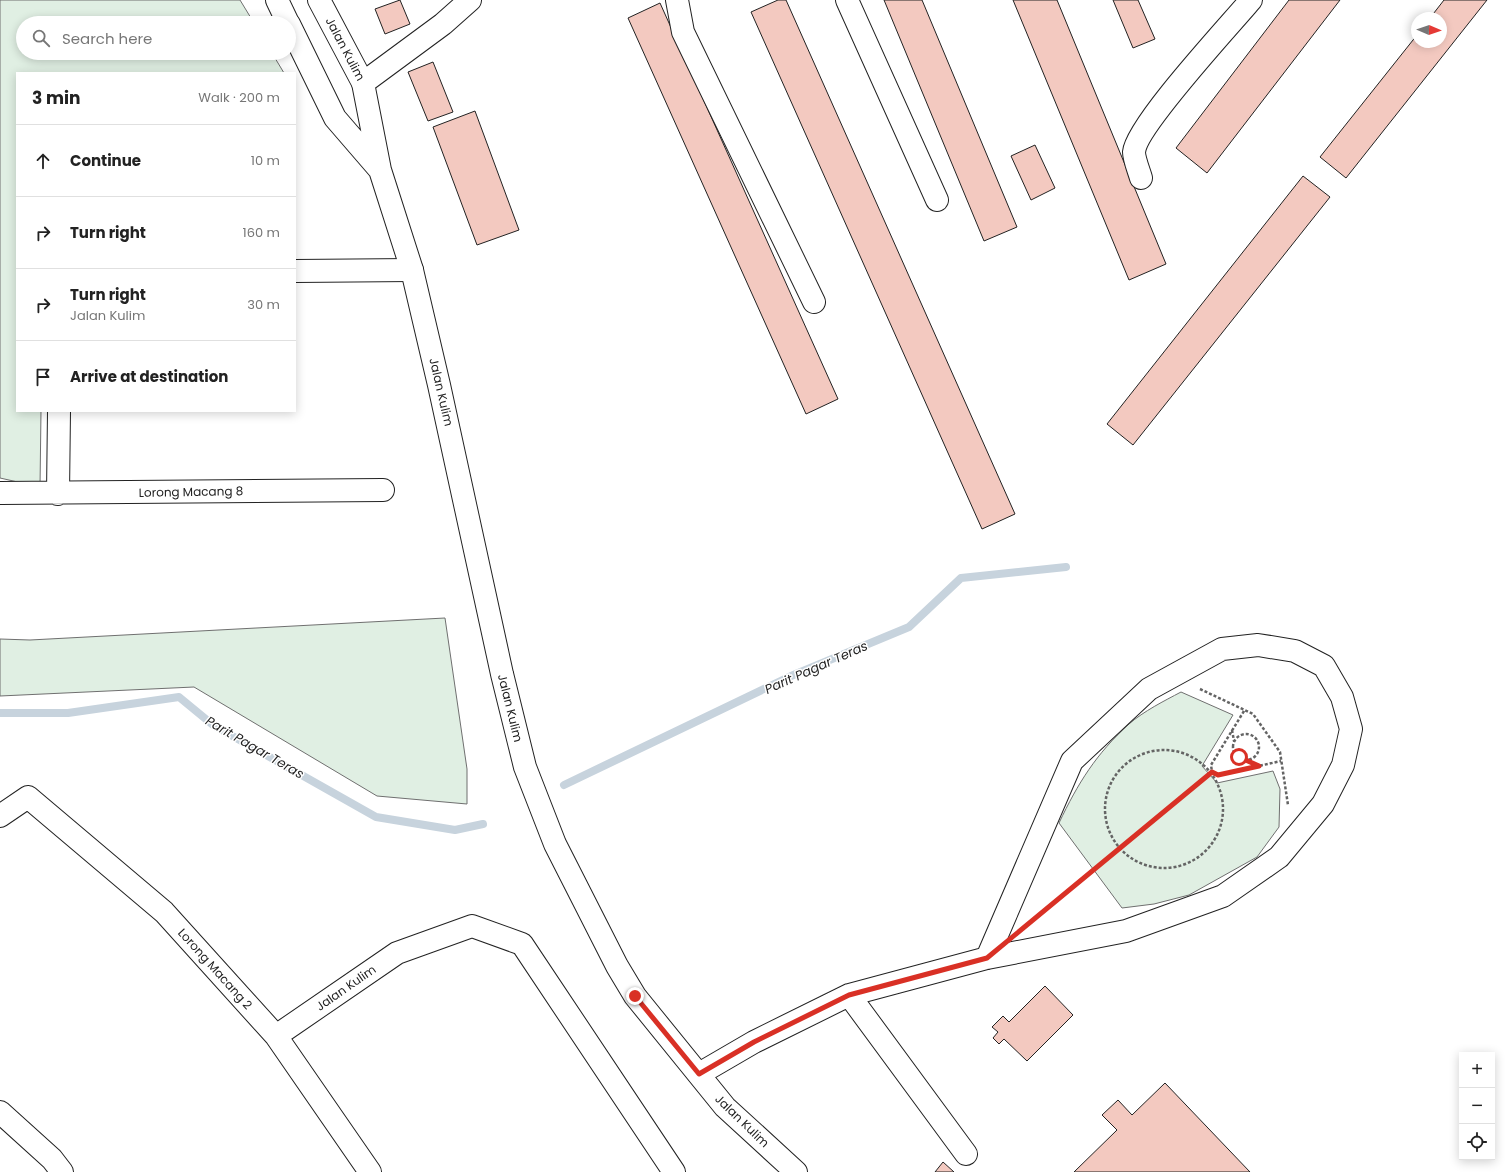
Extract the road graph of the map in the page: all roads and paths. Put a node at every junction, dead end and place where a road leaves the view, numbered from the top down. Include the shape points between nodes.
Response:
1 (277, 0) edge
2 (319, 0) edge
3 (470, 0) edge
4 (677, 0) edge
5 (847, 0) edge
6 (1251, 0) edge
7 (285, 16) edge
8 (296, 38) edge
9 (363, 82) junction
10 (380, 170) junction
11 (1141, 178) dead end
12 (937, 200) dead end
13 (412, 270) junction
14 (296, 271) edge
15 (814, 302) dead end
16 (59, 412) edge
17 (383, 490) dead end
18 (0, 493) edge
19 (58, 494) junction
20 (1175, 675) junction
21 (1244, 711) junction
22 (1232, 730) junction
23 (1234, 742) junction
24 (1247, 759) junction
25 (1281, 761) junction
26 (1259, 766) junction
27 (1212, 772) junction
28 (0, 816) edge
29 (1292, 841) junction
30 (1120, 848) junction
31 (1029, 923) dead end
32 (987, 958) junction
33 (849, 995) junction
34 (276, 1036) junction
35 (699, 1074) junction
36 (0, 1112) edge
37 (966, 1154) dead end
38 (62, 1172) edge
39 (370, 1172) edge
40 (674, 1172) edge
41 (796, 1172) edge

1 - 7 street, Jalan Kulim
2 - 9 street, Jalan Kulim
3 - 9 street via 443,24
4 - 15 street via 683,32
5 - 12 street
6 - 11 street via 1144,128 1134,151
8 - 10 street, Jalan Kulim via 335,118
9 - 10 street, Jalan Kulim
10 - 13 street, Jalan Kulim
13 - 14 street
13 - 35 street, Jalan Kulim via 525,767 555,844 617,966 635,996
16 - 19 street
17 - 19 street, Lorong Macang 8
18 - 19 street, Lorong Macang 8
20 - 21 path via 1214,698
20 - 29 street via 1222,649 1258,645 1295,651 1324,666 1342,697 1351,729 1343,765 1323,804
20 - 32 street via 1149,689 1072,761
21 - 22 path
21 - 25 path via 1253,714 1280,752
22 - 23 path
22 - 27 path via 1211,765
23 - 24 path via 1236,754
23 - 24 path via 1243,734 1251,734 1258,740 1258,753 1252,759
24 - 26 path
25 - 26 path
25 - 29 path
26 - 27 path via 1218,775
27 - 30 path
27 - 30 path via 1220,791 1223,808 1220,826 1213,842 1200,855 1185,864 1168,868 1150,866 1134,860
27 - 30 path via 1199,761 1182,753 1163,749 1144,753 1128,762 1115,776 1107,794 1105,813 1110,832
28 - 34 street, Lorong Macang 2 via 28,797 164,912
29 - 32 street via 1278,857 1223,896 1126,931
30 - 31 path
32 - 33 street
33 - 35 street via 754,1042
33 - 37 street
34 - 39 street, Lorong Macang 2
34 - 40 street, Jalan Kulim via 397,953 472,926 522,944
35 - 41 street, Jalan Kulim via 725,1108
36 - 38 street

